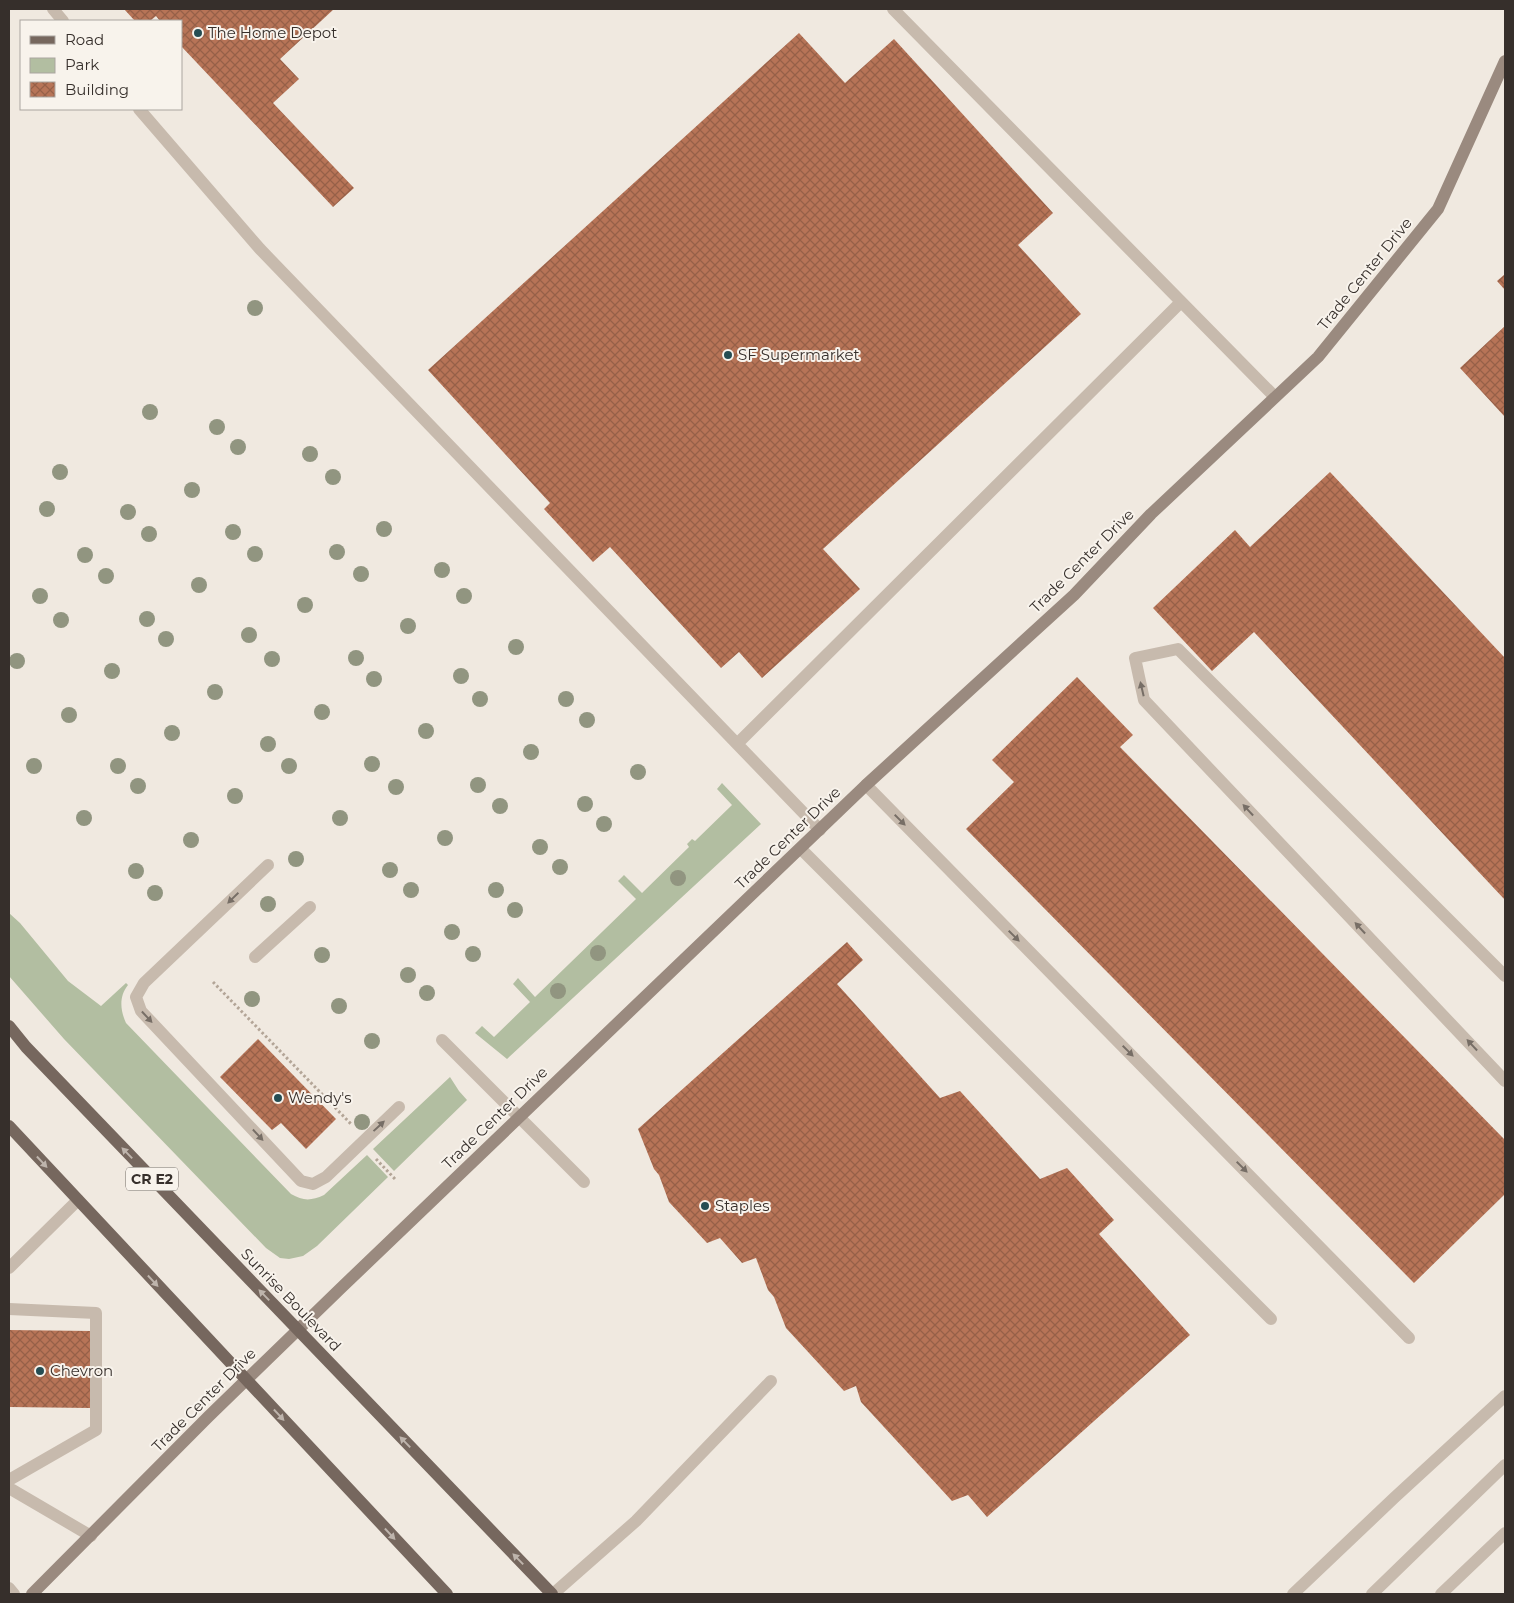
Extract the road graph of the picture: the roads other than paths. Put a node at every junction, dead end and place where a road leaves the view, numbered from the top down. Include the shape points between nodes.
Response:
1 (53, 9) edge
2 (893, 9) edge
3 (62, 20) edge
4 (1505, 61) edge
5 (140, 110) edge
6 (1181, 302) junction
7 (1275, 397) junction
8 (738, 744) junction
9 (866, 785) junction
10 (820, 830) junction
11 (801, 849) junction
12 (268, 864) dead end
13 (310, 907) dead end
14 (255, 957) dead end
15 (1505, 976) edge
16 (9, 1026) edge
17 (442, 1040) dead end
18 (1505, 1081) edge
19 (399, 1107) dead end
20 (520, 1118) junction
21 (9, 1126) edge
22 (584, 1182) dead end
23 (78, 1200) junction
24 (9, 1268) edge
25 (9, 1309) edge
26 (1271, 1319) dead end
27 (298, 1330) junction
28 (1409, 1338) dead end
29 (246, 1380) junction
30 (771, 1381) dead end
31 (1505, 1396) edge
32 (1505, 1465) edge
33 (9, 1480) edge
34 (9, 1488) edge
35 (1505, 1533) edge
36 (90, 1536) junction
37 (9, 1588) edge
38 (14, 1594) edge
39 (32, 1594) edge
40 (446, 1594) edge
41 (552, 1594) edge
42 (1294, 1594) edge
43 (1372, 1594) edge
44 (1441, 1594) edge

1 - 3 lane
2 - 6 lane
4 - 7 street, Trade Center Drive via 1438,209 1318,357
5 - 8 lane via 260,249
6 - 7 lane
6 - 8 lane
7 - 9 street, Trade Center Drive via 1151,514 1074,595
8 - 10 lane
9 - 10 street, Trade Center Drive
9 -> 28 lane
10 - 11 street, Trade Center Drive
11 - 20 street, Trade Center Drive
11 - 26 lane
12 -> 19 lane via 144,983 136,997 141,1011 300,1180 313,1184 326,1177
13 - 14 lane
18 -> 15 lane via 1144,700 1135,658 1178,649
27 -> 16 main road, Sunrise Boulevard / CR E2
17 - 20 lane
20 - 22 lane
20 - 27 street, Trade Center Drive
21 -> 23 main road
23 - 24 lane
23 -> 29 main road
25 - 33 lane via 96,1313 96,1430
27 - 29 street, Trade Center Drive
41 -> 27 main road, Sunrise Boulevard / CR E2
29 - 36 street, Trade Center Drive
29 -> 40 main road
30 - 41 lane via 636,1521
31 - 42 lane
32 - 43 lane
34 - 36 lane
35 - 44 lane
36 - 39 street, Trade Center Drive
37 - 38 lane

